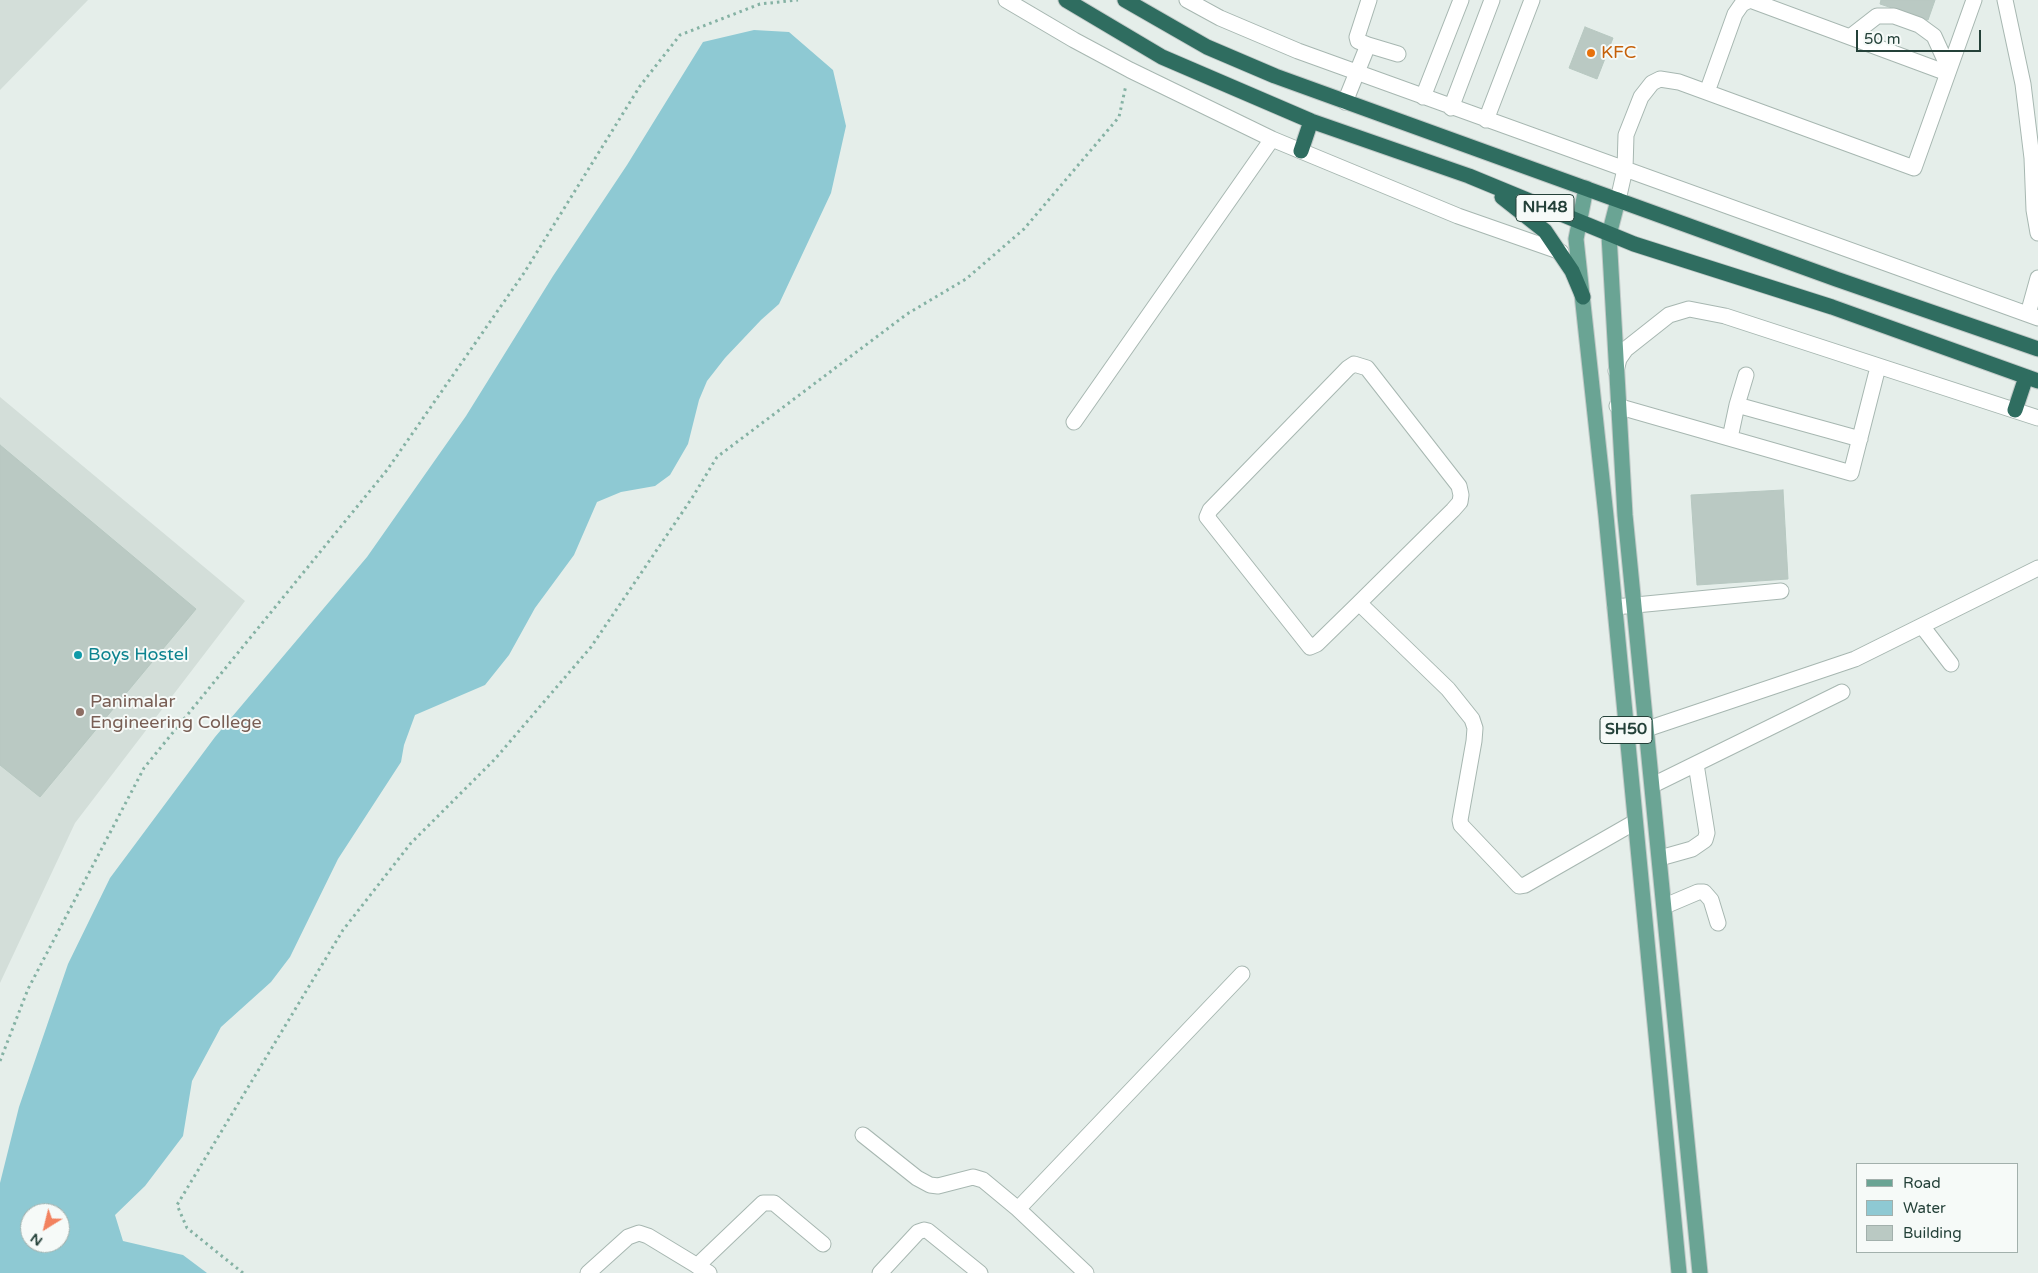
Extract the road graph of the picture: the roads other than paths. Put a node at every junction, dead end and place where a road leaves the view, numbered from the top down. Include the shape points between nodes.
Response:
1 (1006, 0) edge
2 (1066, 0) edge
3 (1125, 0) edge
4 (1187, 0) edge
5 (1369, 0) edge
6 (1461, 0) edge
7 (1492, 0) edge
8 (1532, 0) edge
9 (1974, 0) edge
10 (2006, 0) edge
11 (1850, 37) junction
12 (1368, 45) junction
13 (1398, 54) dead end
14 (1948, 71) junction
15 (1357, 72) junction
16 (1707, 92) junction
17 (1423, 97) junction
18 (1346, 102) junction
19 (1451, 108) junction
20 (1486, 120) junction
21 (1312, 121) junction
22 (1272, 139) junction
23 (1301, 151) junction
24 (1625, 169) junction
25 (1469, 176) junction
26 (1586, 188) junction
27 (1618, 200) junction
28 (1578, 222) junction
29 (2038, 233) edge
30 (1609, 235) junction
31 (1560, 252) junction
32 (2038, 278) edge
33 (1583, 297) junction
34 (2033, 316) edge
35 (2038, 349) edge
36 (1878, 367) junction
37 (1746, 375) dead end
38 (1615, 376) junction
39 (2032, 379) edge
40 (1737, 405) junction
41 (1617, 406) junction
42 (2015, 410) junction
43 (2038, 418) edge
44 (1074, 422) dead end
45 (1730, 438) junction
46 (1860, 439) junction
47 (2038, 568) edge
48 (1781, 591) dead end
49 (1359, 603) junction
50 (1635, 606) junction
51 (1615, 607) junction
52 (1922, 626) junction
53 (1951, 664) dead end
54 (1842, 692) dead end
55 (1647, 729) junction
56 (1696, 764) junction
57 (1653, 786) junction
58 (1635, 822) junction
59 (1660, 858) junction
60 (1665, 906) junction
61 (1718, 923) dead end
62 (1242, 974) dead end
63 (863, 1135) dead end
64 (1018, 1209) junction
65 (824, 1244) dead end
66 (703, 1269) edge
67 (588, 1273) edge
68 (880, 1273) edge
69 (980, 1273) edge
70 (1086, 1273) edge
71 (1679, 1273) edge
72 (1700, 1273) edge

1 - 22 street via 1130,70
2 - 21 highway, NH48 via 1162,57
3 - 18 highway, NH48 via 1206,47
4 - 15 street via 1249,31
5 - 12 street via 1357,37 1358,41
6 - 17 street
7 - 19 street
8 - 20 street
9 - 14 street
10 - 29 street via 2023,84
11 - 14 street
11 - 14 street via 1878,16 1894,16 1926,29 1940,46
11 - 16 street via 1758,2 1747,1 1733,18
12 - 13 street
12 - 15 street
14 - 16 street via 1914,168
15 - 17 street
15 - 18 street
16 - 24 street via 1669,79 1652,83 1640,97 1626,135
17 - 19 street
18 - 26 highway, NH48
19 - 20 street
20 - 24 street
21 - 23 highway
21 - 25 highway, NH48
22 - 23 street
22 - 44 street
23 - 31 street via 1458,216
24 - 27 street
24 - 34 street
25 - 28 highway, NH48
25 - 31 highway via 1526,214
26 - 27 highway, NH48
26 - 28 main road, SH50
27 - 30 main road, SH50
27 - 35 highway, NH48
28 - 30 highway, NH48
28 - 33 main road, SH50 via 1576,239
30 - 38 main road, SH50
30 - 39 highway, NH48 via 1832,307
31 - 33 highway
32 - 34 street
33 - 51 main road, SH50
36 - 38 street via 1725,316 1689,309 1669,315 1626,349 1619,359
36 - 42 street
36 - 46 street
37 - 40 street
38 - 41 main road, SH50
39 - 42 highway
40 - 45 street
40 - 46 street
41 - 45 street
41 - 50 main road, SH50
42 - 43 street
45 - 46 street via 1851,473
47 - 52 street
48 - 50 street
49 - 49 street via 1453,510 1461,495 1459,486 1367,368 1354,364 1210,510 1207,518 1310,647 1318,644
49 - 58 street via 1448,689 1472,720 1474,740 1461,825 1514,884 1525,885
50 - 51 street
50 - 55 main road, SH50
51 - 58 main road, SH50
52 - 53 street
52 - 55 street via 1855,659
54 - 56 street
55 - 57 main road, SH50
56 - 57 street
56 - 59 street via 1707,833 1705,840 1692,849
57 - 59 main road, SH50
58 - 71 main road, SH50
59 - 60 main road, SH50
60 - 61 street via 1704,892 1711,900
60 - 72 main road, SH50
62 - 64 street
63 - 64 street via 930,1185 973,1178 982,1180
64 - 70 street
65 - 66 street via 774,1203 763,1202
66 - 67 street via 648,1236 638,1234 628,1237
68 - 69 street via 918,1232 924,1230

